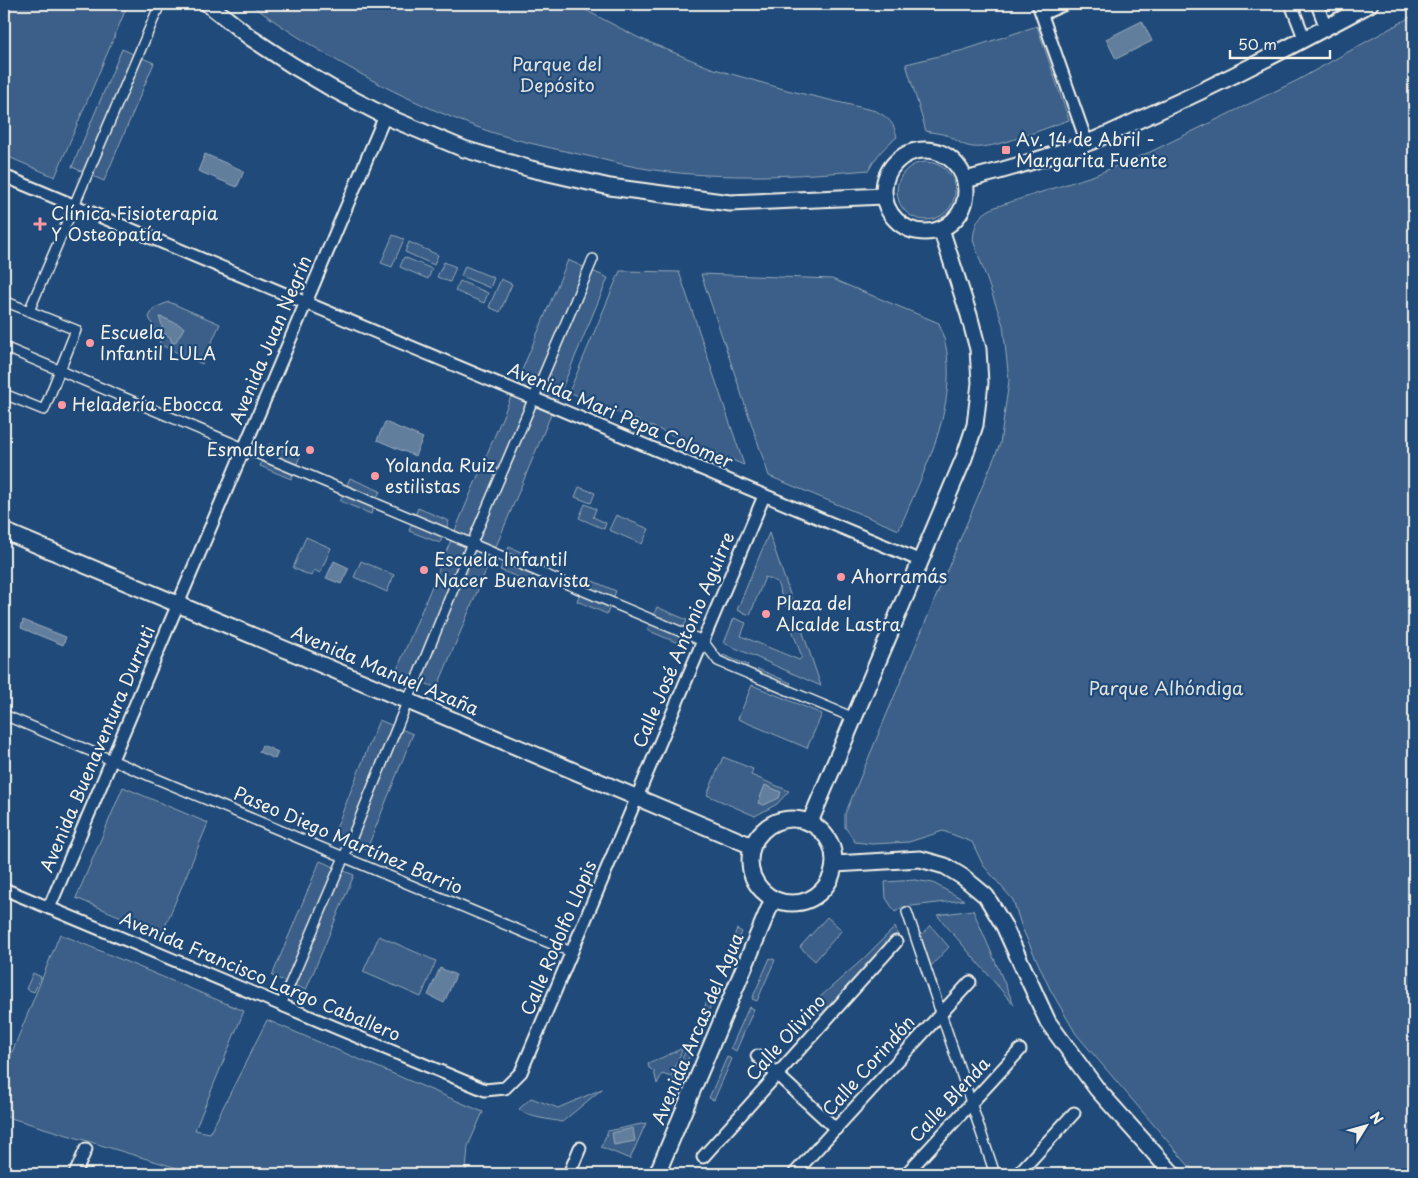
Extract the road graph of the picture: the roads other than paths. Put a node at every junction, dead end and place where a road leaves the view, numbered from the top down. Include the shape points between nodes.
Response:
1 (160, 4) edge
2 (208, 4) edge
3 (1065, 4) edge
4 (1291, 4) edge
5 (1317, 4) edge
6 (1370, 4) edge
7 (1040, 9) edge
8 (1326, 28) junction
9 (1305, 40) junction
10 (385, 116) junction
11 (1087, 143) junction
12 (4, 176) edge
13 (965, 180) junction
14 (884, 196) junction
15 (74, 206) junction
16 (941, 229) junction
17 (593, 258) dead end
18 (4, 300) edge
19 (306, 303) junction
20 (29, 311) junction
21 (4, 347) edge
22 (60, 371) junction
23 (4, 394) edge
24 (534, 399) junction
25 (244, 448) junction
26 (764, 496) junction
27 (4, 531) edge
28 (472, 543) junction
29 (921, 561) junction
30 (178, 604) junction
31 (703, 641) junction
32 (408, 701) junction
33 (4, 715) edge
34 (854, 718) junction
35 (112, 760) junction
36 (637, 798) junction
37 (810, 822) junction
38 (752, 846) junction
39 (344, 857) junction
40 (835, 864) junction
41 (4, 889) edge
42 (774, 899) junction
43 (50, 908) junction
44 (907, 912) dead end
45 (896, 942) dead end
46 (571, 952) junction
47 (970, 982) dead end
48 (281, 1005) junction
49 (941, 1013) junction
50 (1020, 1050) dead end
51 (757, 1056) dead end
52 (777, 1074) junction
53 (505, 1088) joint
54 (971, 1103) junction
55 (1074, 1113) dead end
56 (836, 1129) junction
57 (580, 1148) dead end
58 (86, 1149) dead end
59 (703, 1158) dead end
60 (75, 1174) edge
61 (569, 1174) edge
62 (657, 1174) edge
63 (794, 1174) edge
64 (906, 1174) edge
65 (995, 1174) edge
66 (1018, 1174) edge
67 (1173, 1174) edge

1 - 15 street
2 - 10 street via 292,65
3 - 7 street
4 - 9 street
5 - 8 street
6 - 8 street
7 - 11 street
8 - 9 street
9 - 11 street via 1191,97
10 - 14 street via 464,149 531,170 610,187 730,204
10 - 19 street, Avenida Juan Negrín
11 - 13 street
12 - 15 street, Avenida Mari Pepa Colomer
13 - 14 street via 950,158 938,152 911,152 890,169
13 - 16 street via 964,204 952,223
14 - 16 street via 888,208 904,226 916,231
15 - 19 street, Avenida Mari Pepa Colomer
15 - 20 street
16 - 29 street via 972,323 980,382 975,425
17 - 24 street
18 - 20 street
19 - 24 street, Avenida Mari Pepa Colomer
19 - 25 street, Avenida Juan Negrín
20 - 22 street via 76,330
21 - 22 street
22 - 23 street via 44,410
22 - 25 street
24 - 26 street, Avenida Mari Pepa Colomer
24 - 28 street
25 - 28 street
25 - 30 street, Avenida Juan Negrín
26 - 29 street, Avenida Mari Pepa Colomer
26 - 31 street, Calle José Antonio Aguirre
27 - 30 street, Avenida Manuel Azaña
28 - 31 street
28 - 32 street
29 - 34 street
30 - 32 street, Avenida Manuel Azaña
30 - 35 street, Avenida Buenaventura Durruti
31 - 34 street via 718,661
31 - 36 street, Calle José Antonio Aguirre
32 - 36 street, Avenida Manuel Azaña
32 - 39 street
33 - 35 street, Paseo Diego Martínez Barrio
34 - 37 street
35 - 39 street, Paseo Diego Martínez Barrio
35 - 43 street, Avenida Buenaventura Durruti
36 - 38 street, Avenida Manuel Azaña
36 - 46 street, Calle Rodolfo Llopis
37 - 38 street via 795,818 768,825
37 - 40 street via 829,838
38 - 42 street via 751,871 764,892
39 - 46 street, Paseo Diego Martínez Barrio
39 - 48 street
40 - 42 street via 832,877 814,898 787,903
40 - 67 street via 920,859 964,877 986,896 1004,926 1048,1022 1097,1089
41 - 43 street, Avenida Francisco Largo Caballero
42 - 62 street, Avenida Arcas del Agua
43 - 48 street, Avenida Francisco Largo Caballero
44 - 49 street
45 - 52 street, Calle Olivino
46 - 53 street, Calle Rodolfo Llopis via 521,1072
47 - 49 street, Calle Corindón
48 - 53 street, Avenida Francisco Largo Caballero via 485,1090
49 - 54 street
49 - 56 street, Calle Corindón
50 - 54 street, Calle Blenda
51 - 52 street
52 - 56 street
52 - 59 street, Calle Olivino
54 - 64 street, Calle Blenda
54 - 65 street
55 - 66 street
56 - 63 street, Calle Corindón
57 - 61 street
58 - 60 street

